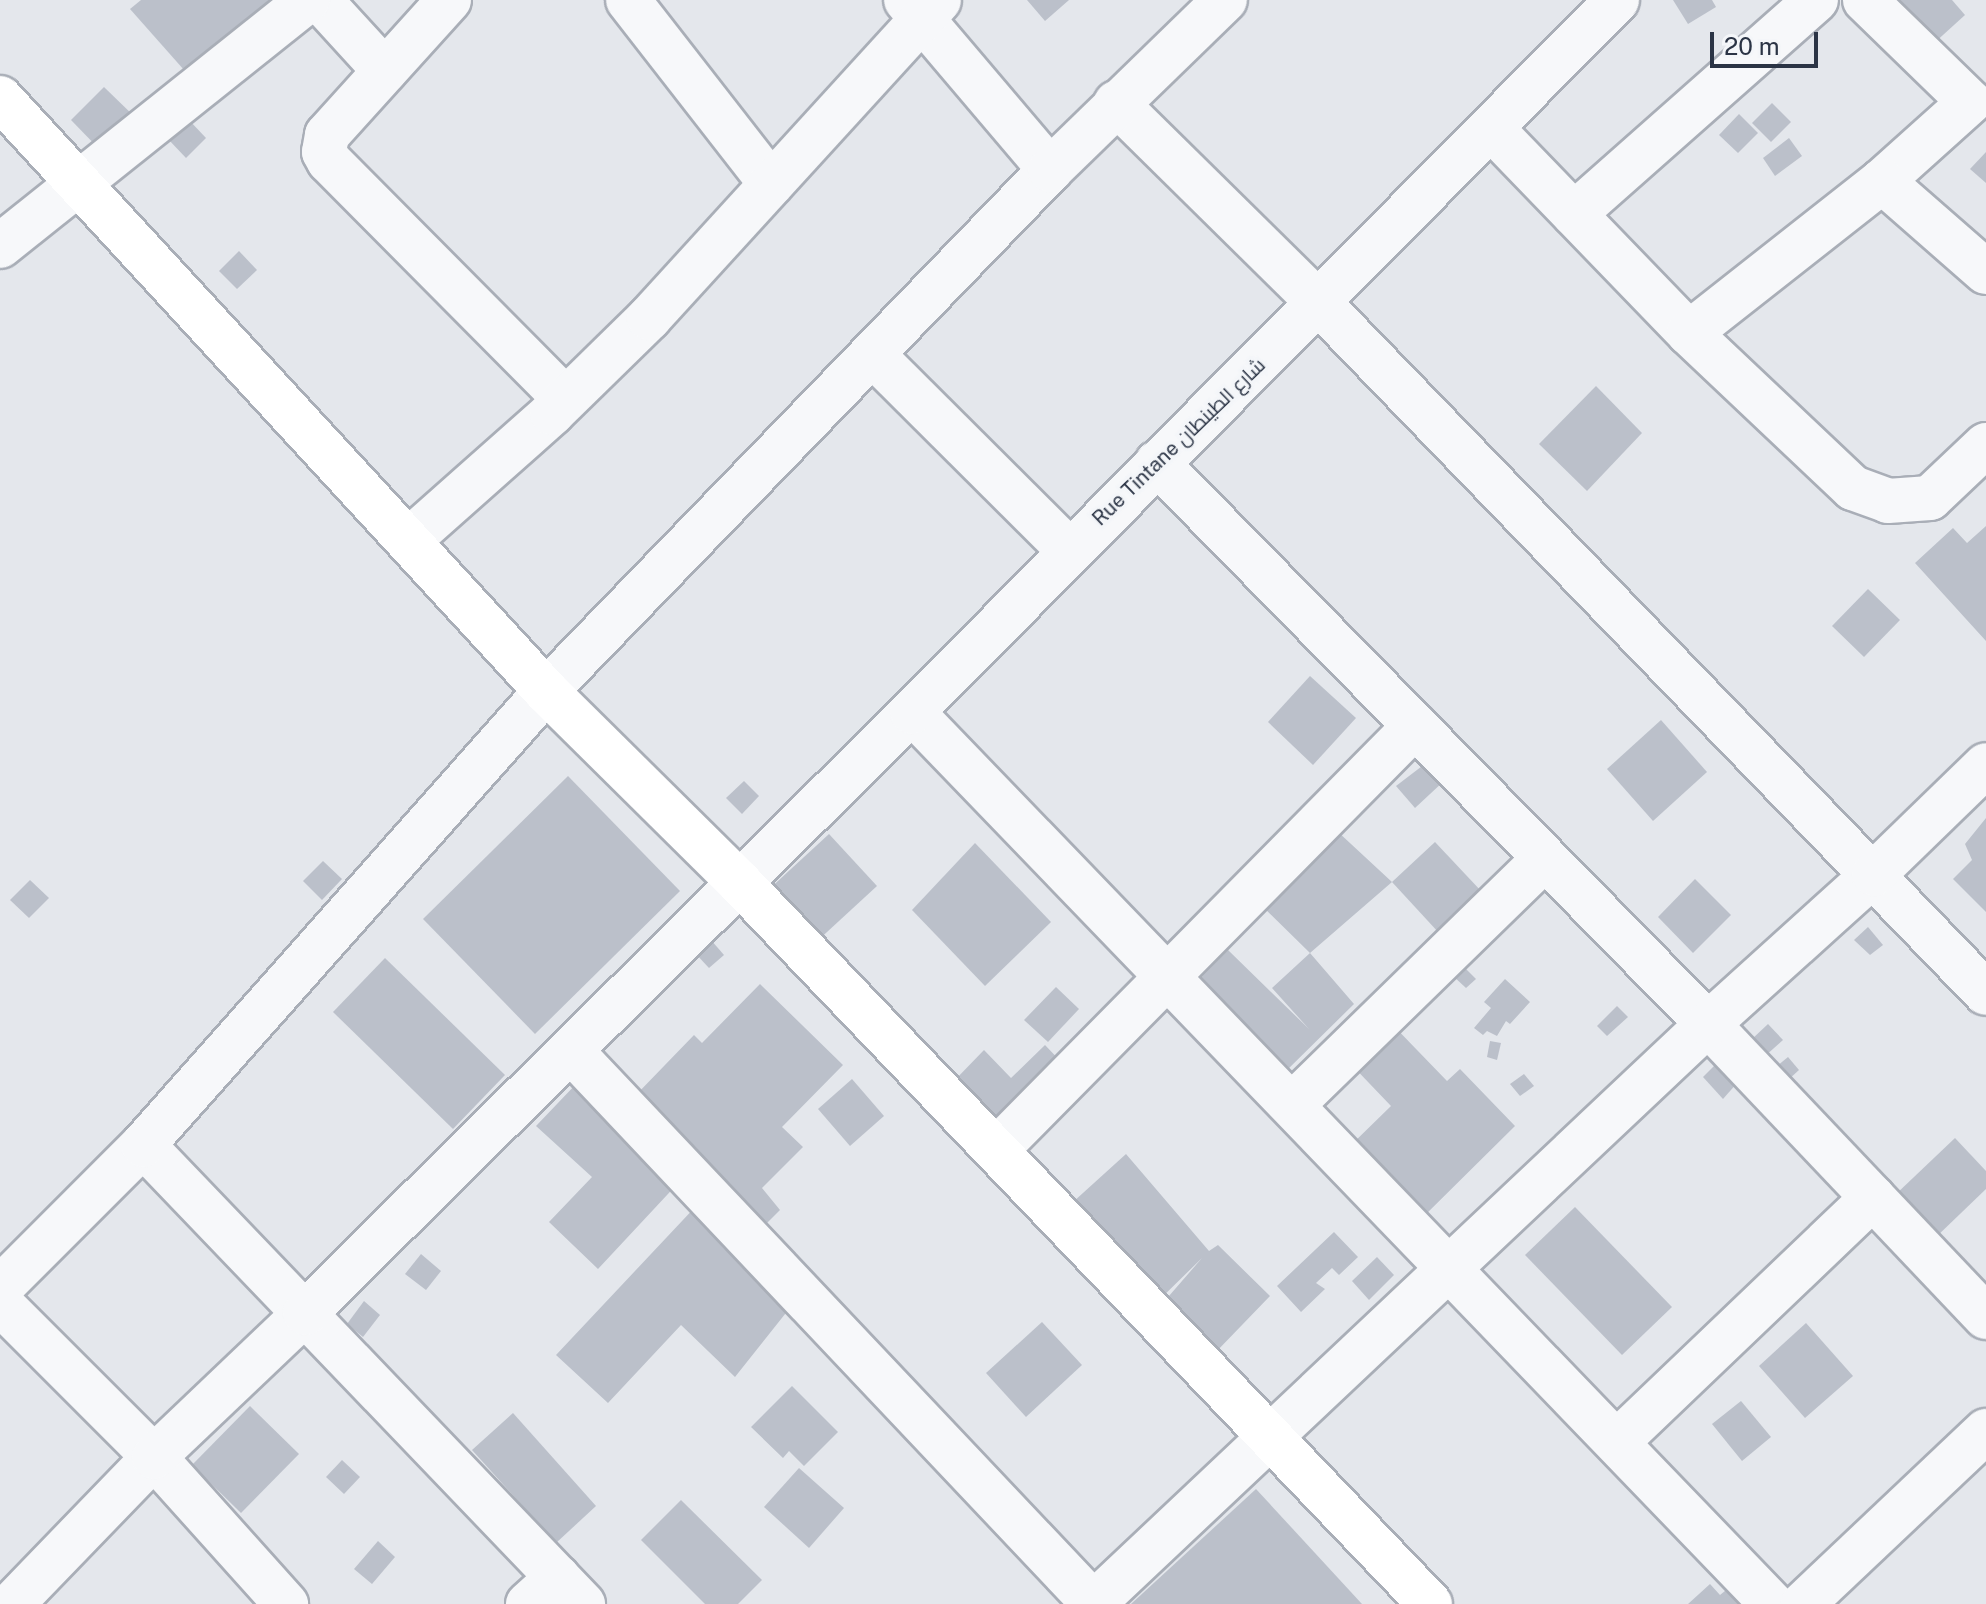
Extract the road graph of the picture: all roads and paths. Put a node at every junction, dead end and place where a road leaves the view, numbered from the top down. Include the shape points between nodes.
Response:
1 (308, 0) edge
2 (320, 0) edge
3 (449, 0) edge
4 (628, 0) edge
5 (1225, 0) edge
6 (1617, 0) edge
7 (1816, 0) edge
8 (1865, 0) edge
9 (922, 5) edge
10 (385, 71) junction
11 (0, 98) edge
12 (1116, 103) junction
13 (1978, 109) edge
14 (1491, 128) junction
15 (1050, 170) junction
16 (1882, 181) junction
17 (79, 184) junction
18 (771, 184) junction
19 (1574, 214) junction
20 (0, 246) edge
21 (1986, 272) edge
22 (1320, 304) junction
23 (1689, 333) junction
24 (872, 354) junction
25 (565, 399) junction
26 (1986, 445) edge
27 (1157, 463) junction
28 (408, 541) junction
29 (1069, 550) junction
30 (546, 691) junction
31 (912, 712) junction
32 (1415, 726) junction
33 (1986, 765) edge
34 (1544, 859) junction
35 (1874, 874) junction
36 (740, 883) junction
37 (1166, 974) junction
38 (1986, 993) edge
39 (1708, 1024) junction
40 (571, 1051) junction
41 (1292, 1105) junction
42 (143, 1145) junction
43 (997, 1149) junction
44 (1873, 1197) junction
45 (1450, 1269) junction
46 (0, 1288) edge
47 (0, 1303) edge
48 (305, 1313) junction
49 (1986, 1317) edge
50 (1986, 1431) edge
51 (1272, 1438) junction
52 (1617, 1442) junction
53 (154, 1457) junction
54 (556, 1595) edge
55 (12, 1604) edge
56 (286, 1604) edge
57 (1094, 1604) edge
58 (1430, 1604) edge
59 (1772, 1604) edge
60 (1803, 1604) edge

1 - 17 street
2 - 10 street
3 - 10 street
4 - 18 street
5 - 12 street
6 - 14 street, Rue Tintane شارع الطينطان
7 - 19 street
8 - 13 street
9 - 15 street
9 - 18 street
10 - 25 street via 327,135 329,161
11 - 17 street
12 - 15 street
12 - 22 street
13 - 16 street
14 - 19 street
14 - 22 street, Rue Tintane شارع الطينطان
15 - 24 street
16 - 21 street
16 - 23 street
17 - 20 street
17 - 28 street
18 - 25 street via 649,318
19 - 23 street
22 - 27 street, Rue Tintane شارع الطينطان
22 - 35 street
23 - 26 street via 1853,488 1888,501 1930,498
24 - 29 street
24 - 30 street
25 - 28 street
27 - 29 street, Rue Tintane شارع الطينطان
27 - 32 street
28 - 30 street
29 - 31 street, Rue Tintane شارع الطينطان
30 - 36 street
30 - 42 street
31 - 36 street, Rue Tintane شارع الطينطان
31 - 37 street
32 - 34 street
32 - 37 street
33 - 35 street
34 - 39 street
34 - 41 street
35 - 38 street
35 - 39 street
36 - 40 street, Rue Tintane شارع الطينطان
36 - 43 street
37 - 41 street
37 - 43 street
39 - 44 street
39 - 45 street
40 - 48 street, Rue Tintane شارع الطينطان
40 - 57 street
41 - 45 street
42 - 46 street
42 - 48 street
43 - 51 street
44 - 49 street
44 - 52 street
45 - 51 street
45 - 52 street
47 - 53 street
48 - 53 street, Rue Tintane شارع الطينطان
48 - 54 street
50 - 60 street
51 - 57 street
51 - 58 street
52 - 59 street
53 - 55 street, Rue Tintane شارع الطينطان
53 - 56 street

